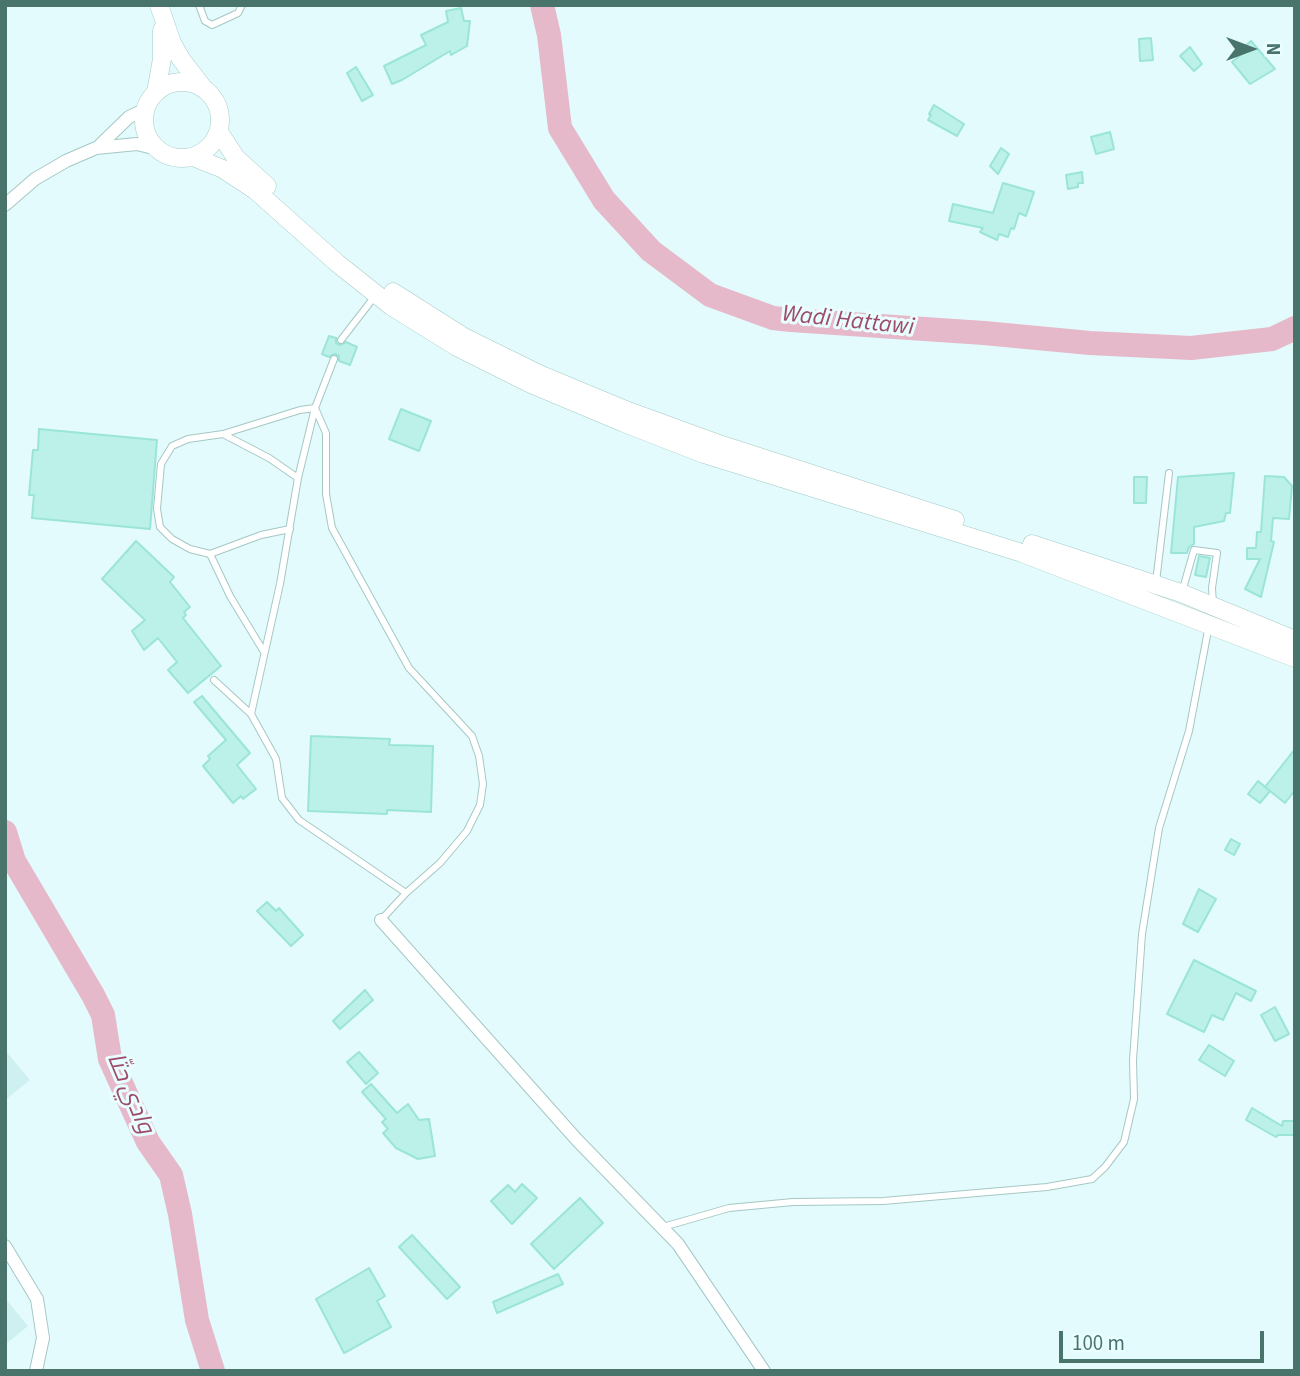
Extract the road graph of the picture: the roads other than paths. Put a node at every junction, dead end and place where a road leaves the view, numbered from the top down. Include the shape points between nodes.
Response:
1 (199, 5) edge
2 (242, 5) edge
3 (160, 9) edge
4 (204, 89) junction
5 (156, 92) junction
6 (146, 109) junction
7 (219, 132) junction
8 (96, 148) junction
9 (157, 149) junction
10 (192, 157) junction
11 (5, 205) edge
12 (376, 295) junction
13 (341, 340) dead end
14 (334, 359) dead end
15 (315, 408) junction
16 (223, 434) junction
17 (1169, 473) dead end
18 (298, 478) junction
19 (290, 529) junction
20 (210, 554) junction
21 (1156, 584) junction
22 (1181, 593) junction
23 (1213, 605) junction
24 (1209, 625) junction
25 (1295, 640) edge
26 (264, 652) junction
27 (1295, 658) edge
28 (214, 680) dead end
29 (251, 714) junction
30 (406, 893) junction
31 (381, 920) joint
32 (661, 1228) junction
33 (5, 1246) edge
34 (36, 1371) edge
35 (764, 1371) edge

1 - 2 lane via 205,21 212,25 239,13
3 - 4 main road via 181,60
3 - 5 main road via 162,59
4 - 5 main road via 179,82
4 - 7 main road via 218,108
5 - 6 main road
6 - 8 street via 129,117
6 - 9 main road via 144,124
7 - 10 main road via 204,152
7 - 21 main road via 246,168 372,278 437,321 539,374 716,443
8 - 9 street via 137,144
8 - 11 street via 35,179
9 - 10 main road via 180,159
10 - 12 main road via 223,169 255,190
12 - 13 lane
12 - 24 main road via 457,347 624,423 704,454 1022,553
14 - 15 lane
15 - 16 lane
15 - 18 lane
15 - 30 lane via 326,433 326,494 332,528 409,668 472,736 479,756 480,805 467,831
16 - 18 lane
16 - 20 lane via 172,446 161,464 160,527 190,549
17 - 21 lane
18 - 19 lane
19 - 20 lane
19 - 26 lane
20 - 26 lane
21 - 22 main road
22 - 23 main road
22 - 23 lane via 1194,550 1217,553
23 - 24 lane
23 - 25 main road
24 - 27 main road
24 - 32 lane via 1189,731 1159,828 1142,934 1134,1099 1124,1142 1105,1167 1092,1179 1047,1187 729,1208
26 - 29 lane
28 - 29 lane
29 - 30 lane via 276,759 282,798 299,820
30 - 31 lane
31 - 32 street
32 - 35 street via 678,1244
33 - 34 street via 37,1299 43,1338

